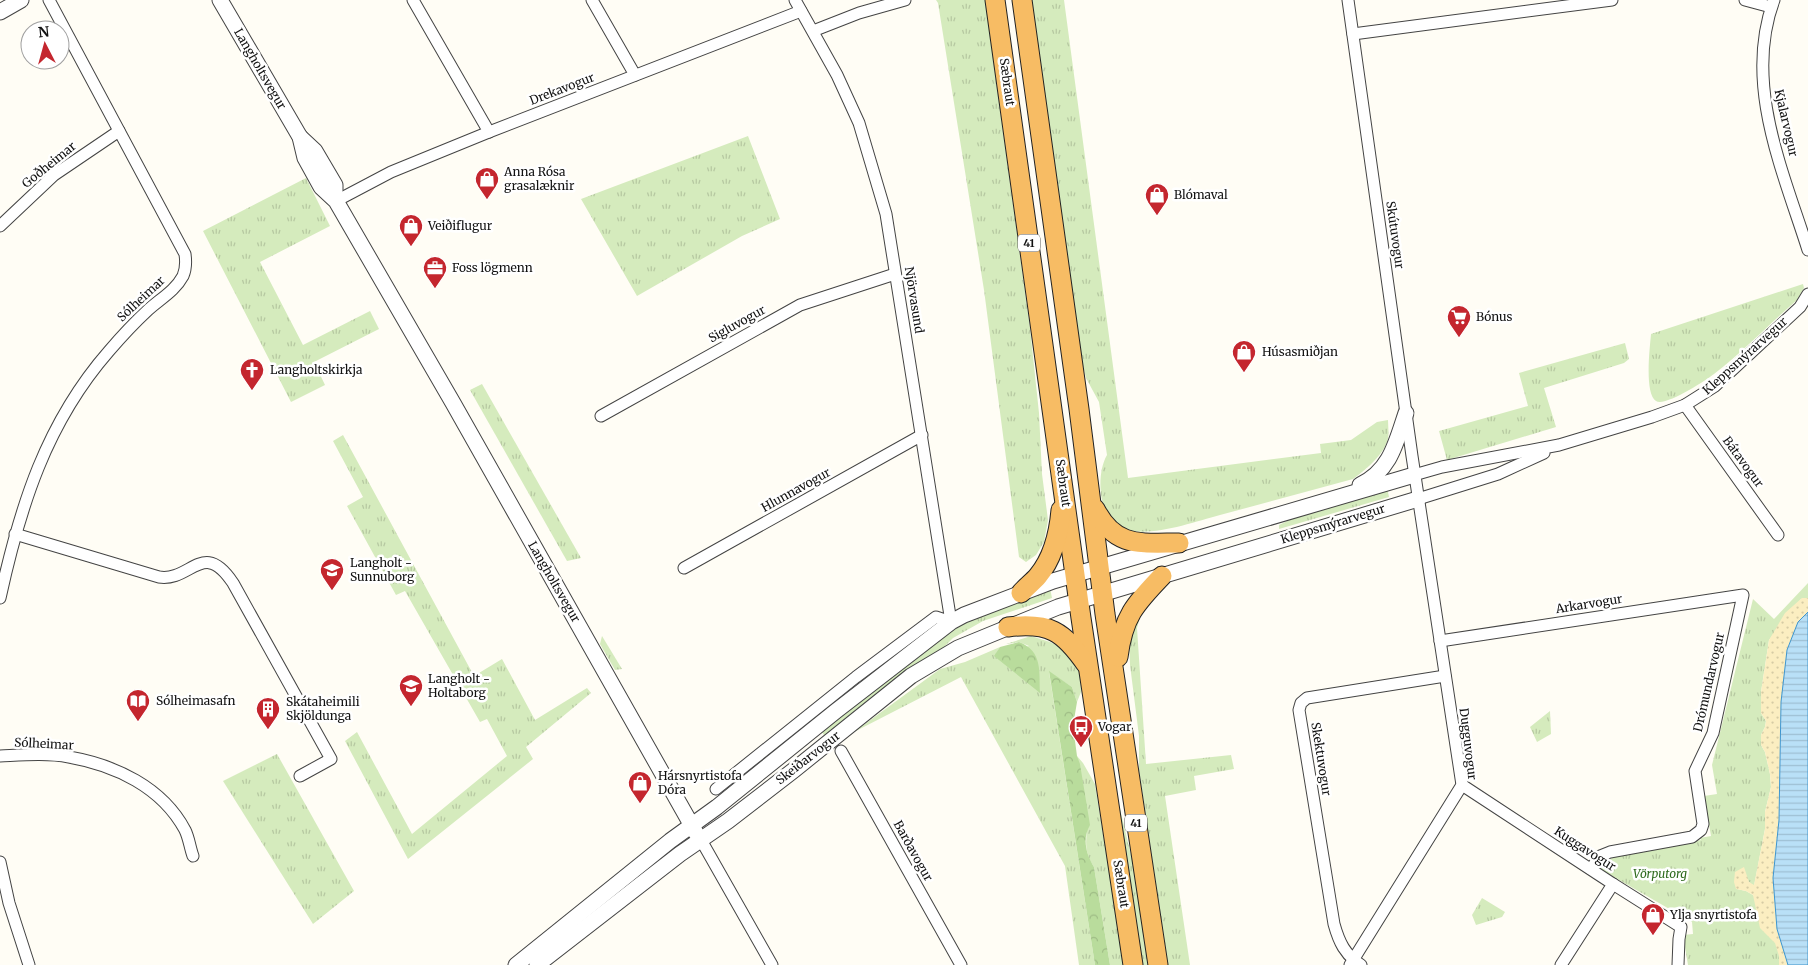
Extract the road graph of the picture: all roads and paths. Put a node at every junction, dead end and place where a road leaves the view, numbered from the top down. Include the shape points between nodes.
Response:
1 (21, 0) edge
2 (49, 0) edge
3 (220, 0) edge
4 (413, 0) edge
5 (592, 0) edge
6 (795, 0) edge
7 (905, 0) edge
8 (995, 0) edge
9 (1022, 0) edge
10 (1348, 0) edge
11 (1612, 0) edge
12 (1745, 0) edge
13 (1773, 3) edge
14 (801, 11) junction
15 (0, 12) edge
16 (813, 31) junction
17 (1352, 34) junction
18 (635, 75) junction
19 (119, 131) junction
20 (489, 132) junction
21 (336, 200) junction
22 (0, 226) edge
23 (1808, 250) edge
24 (896, 274) junction
25 (1808, 294) edge
26 (1685, 405) junction
27 (1406, 414) junction
28 (601, 416) dead end
29 (922, 435) junction
30 (1559, 445) junction
31 (1414, 475) junction
32 (1063, 487) junction
33 (1335, 497) junction
34 (1418, 499) junction
35 (1091, 502) junction
36 (15, 534) junction
37 (1778, 535) dead end
38 (1179, 543) junction
39 (1100, 567) junction
40 (684, 568) dead end
41 (1076, 574) junction
42 (1162, 576) junction
43 (1021, 592) junction
44 (1103, 594) junction
45 (1743, 595) joint
46 (0, 598) edge
47 (1079, 600) junction
48 (951, 622) junction
49 (1008, 627) junction
50 (1440, 641) junction
51 (1088, 668) junction
52 (1445, 676) junction
53 (1116, 681) junction
54 (841, 751) dead end
55 (0, 756) edge
56 (750, 771) junction
57 (300, 776) dead end
58 (1462, 785) junction
59 (716, 789) dead end
60 (692, 826) junction
61 (701, 840) junction
62 (193, 856) dead end
63 (0, 862) edge
64 (1591, 869) junction
65 (1613, 884) junction
66 (1355, 963) edge
67 (29, 965) edge
68 (516, 965) edge
69 (537, 965) edge
70 (772, 965) edge
71 (961, 965) edge
72 (1133, 965) edge
73 (1158, 965) edge
74 (1561, 965) edge
75 (1678, 965) edge

1 - 15 street
2 - 19 street, Sólheimar
3 - 21 street, Langholtsvegur via 300,137 305,158 321,187
4 - 20 street
5 - 18 street
6 - 14 street, Njörvasund
7 - 16 street
8 - 32 highway, Sæbraut / 41
9 - 35 highway, Sæbraut / 41
10 - 17 street, Skútuvogur
11 - 17 street
12 - 13 street
13 - 23 street, Kjalarvogur via 1764,42 1764,96 1777,152
14 - 16 street, Njörvasund
14 - 18 street, Drekavogur
16 - 24 street, Njörvasund via 860,123 886,214
17 - 27 street, Skútuvogur
18 - 20 street, Drekavogur
19 - 22 street, Goðheimar via 54,175
19 - 36 street, Sólheimar via 185,254 184,274 171,292 108,352 78,391 40,459
20 - 21 street, Drekavogur via 391,172
21 - 60 street, Langholtsvegur
24 - 28 street, Sigluvogur via 800,304
24 - 29 street, Njörvasund
25 - 26 street, Kleppsmýrarvegur via 1800,307 1715,386
26 - 30 street, Kleppsmýrarvegur
26 - 37 street, Bátavogur
27 - 31 street, Skútuvogur
27 - 33 street via 1386,464 1368,481
29 - 40 street, Hlunnavogur
29 - 48 street, Njörvasund
30 - 31 street, Kleppsmýrarvegur
30 - 34 street, Kleppsmýrarvegur via 1498,474
31 - 33 street, Kleppsmýrarvegur
31 - 34 street, Skútuvogur
32 - 41 highway, Sæbraut / 41
32 - 43 highway via 1059,529 1051,554 1038,576
33 - 38 street, Kleppsmýrarvegur
34 - 42 street, Kleppsmýrarvegur
34 - 50 street, Dugguvogur
35 - 38 highway via 1108,529 1133,543
35 - 39 highway, Sæbraut / 41
36 - 46 street, Sólheimar
36 - 57 street via 165,578 202,562 222,568 331,759
38 - 39 street, Kleppsmýrarvegur
39 - 41 street, Skeiðarvogur
39 - 44 highway, Sæbraut / 41
41 - 43 street, Skeiðarvogur
41 - 47 highway, Sæbraut / 41
42 - 44 street, Kleppsmýrarvegur
42 - 53 highway via 1141,596 1126,622 1120,637
43 - 48 street, Skeiðarvogur
44 - 47 street, Skeiðarvogur
44 - 53 highway, Sæbraut / 41
45 - 50 street, Arkarvogur
45 - 64 street, Drómundarvogur via 1713,733 1695,771 1703,824 1701,830 1692,837 1610,852 1600,856
47 - 49 street, Skeiðarvogur
47 - 51 highway, Sæbraut / 41
48 - 56 street, Skeiðarvogur
49 - 51 highway via 1033,625 1049,629 1072,643
49 - 61 street, Skeiðarvogur via 958,648 912,676
50 - 52 street, Dugguvogur
51 - 72 highway, Sæbraut / 41
52 - 58 street, Dugguvogur
52 - 66 street, Skektuvogur via 1307,698 1301,703 1299,710 1334,924 1342,948
53 - 73 highway, Sæbraut / 41
54 - 71 street, Barðavogur
55 - 62 street, Sólheimar via 68,757 122,773 145,786 169,809 185,831
56 - 59 street, Skeiðarvogur
56 - 60 street, Skeiðarvogur
58 - 64 street, Kuggavogur
58 - 66 street, Dugguvogur
60 - 61 street, Langholtsvegur
60 - 68 street, Skeiðarvogur
61 - 69 street, Skeiðarvogur
61 - 70 street, Langholtsvegur
63 - 67 street
64 - 65 street, Kuggavogur
65 - 74 street, Kuggavogur
65 - 75 street via 1681,927

